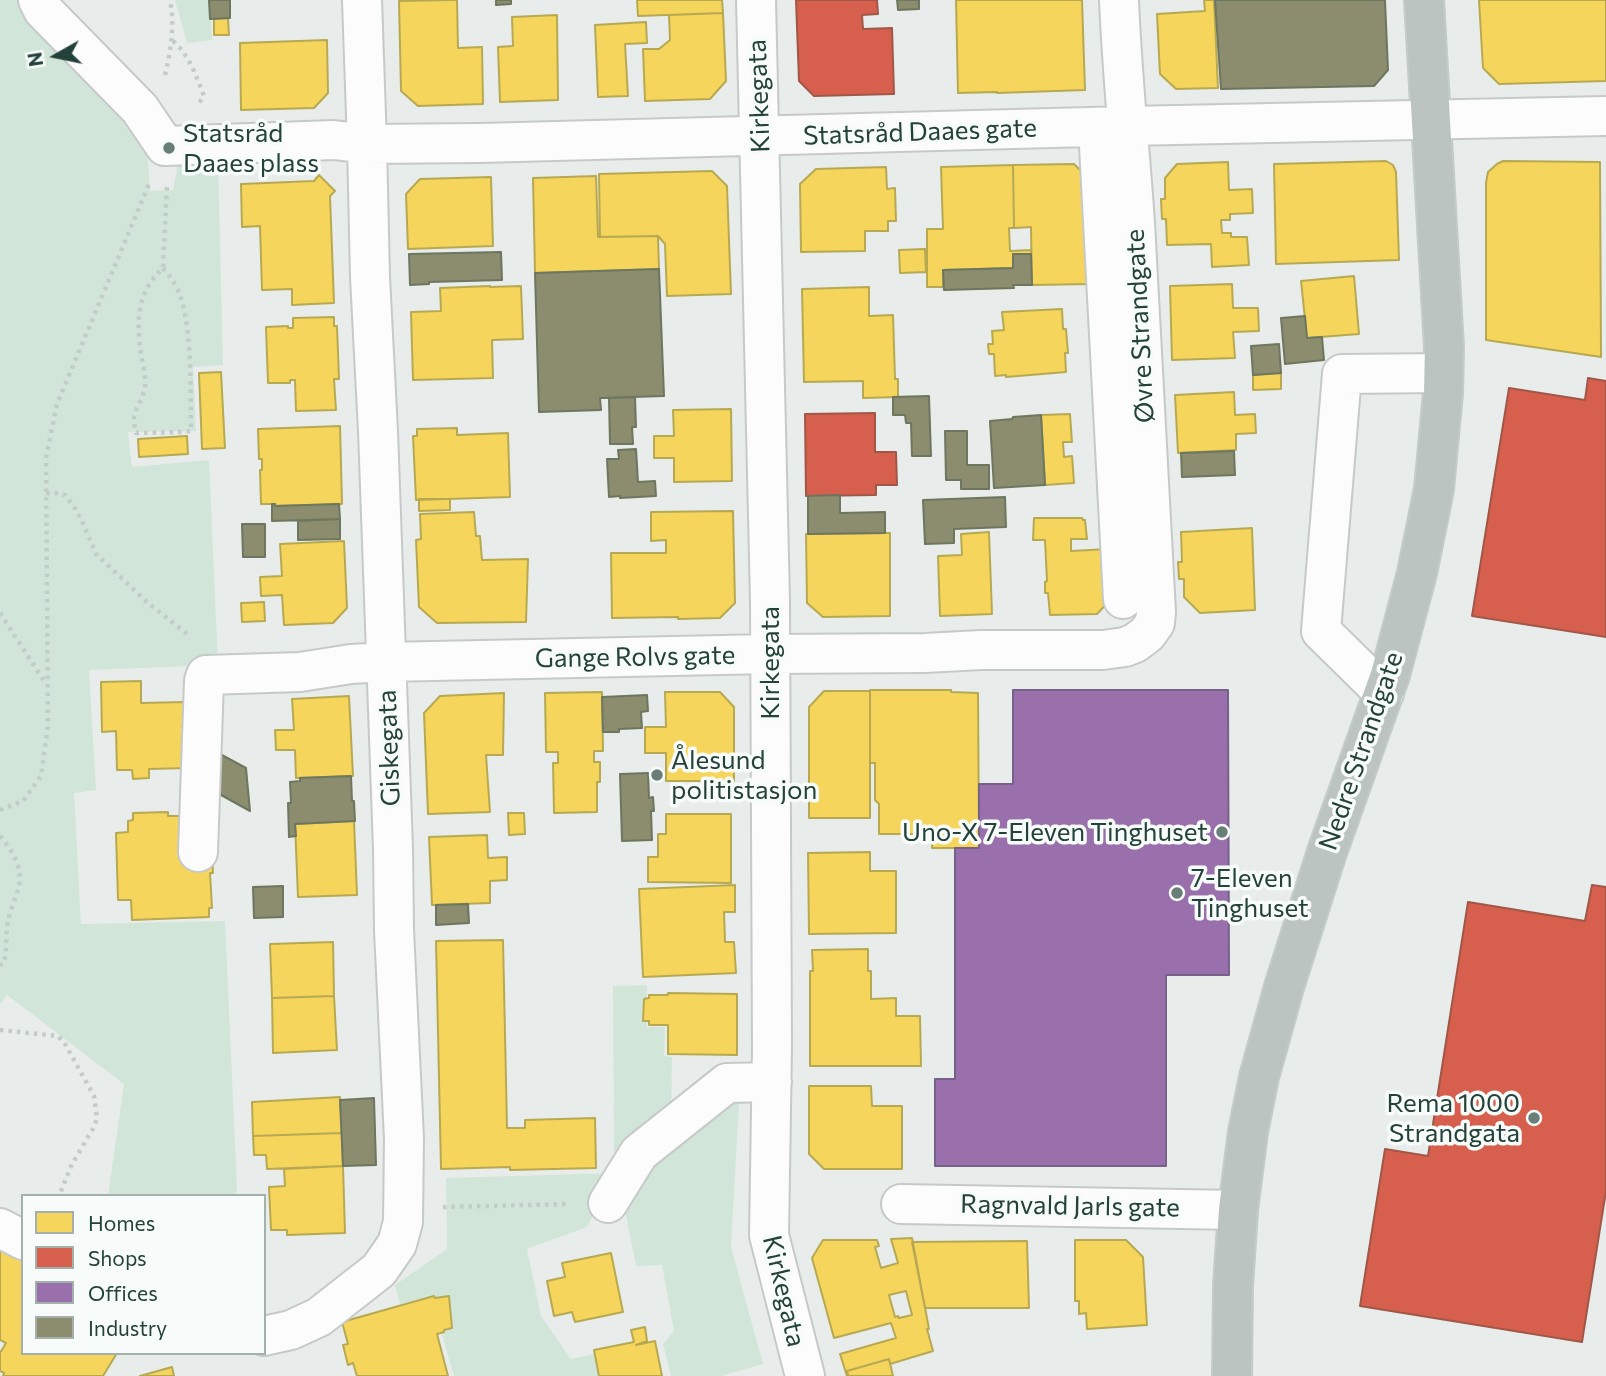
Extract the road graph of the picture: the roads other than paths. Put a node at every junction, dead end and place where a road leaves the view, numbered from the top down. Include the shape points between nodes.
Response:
1 (38, 0) edge
2 (362, 0) edge
3 (756, 0) edge
4 (1119, 0) edge
5 (1423, 0) edge
6 (1606, 116) edge
7 (1430, 120) junction
8 (1113, 126) junction
9 (760, 136) junction
10 (367, 144) junction
11 (1443, 373) junction
12 (1123, 599) dead end
13 (1135, 643) joint
14 (770, 654) junction
15 (385, 662) junction
16 (1384, 693) junction
17 (198, 852) dead end
18 (772, 1082) junction
19 (608, 1203) road end
20 (901, 1203) dead end
21 (1238, 1210) junction
22 (0, 1228) edge
23 (21, 1239) edge
24 (266, 1336) edge
25 (803, 1370) edge
26 (1232, 1376) edge

1 - 10 street via 140,109 156,134
2 - 10 street, Giskegata
3 - 9 street, Kirkegata
4 - 8 street, Øvre Strandgate via 1121,36
5 - 7 highway, Nedre Strandgate
6 - 7 street
7 - 8 street, Statsråd Daaes gate
7 - 11 highway, Nedre Strandgate
8 - 9 street, Statsråd Daaes gate
8 - 12 street
8 - 13 street, Øvre Strandgate via 1140,316 1156,612 1155,623
9 - 10 street, Statsråd Daaes gate
9 - 14 street, Kirkegata
10 - 15 street, Giskegata
11 - 16 highway, Nedre Strandgate via 1434,489
11 - 16 street via 1342,374 1321,631
13 - 14 street, Gange Rolvs gate via 1103,650
14 - 15 street, Gange Rolvs gate
14 - 18 street, Kirkegata
15 - 17 street, Gange Rolvs gate via 300,672 206,675
15 - 24 street, Giskegata via 404,1139 403,1222 397,1244 379,1270 319,1317 291,1331
16 - 21 highway, Nedre Strandgate via 1326,852 1270,1037 1248,1132
18 - 19 street via 727,1083 639,1153
18 - 25 street, Kirkegata via 769,1235
20 - 21 street, Ragnvald Jarls gate
21 - 26 highway, Nedre Strandgate
22 - 23 street

